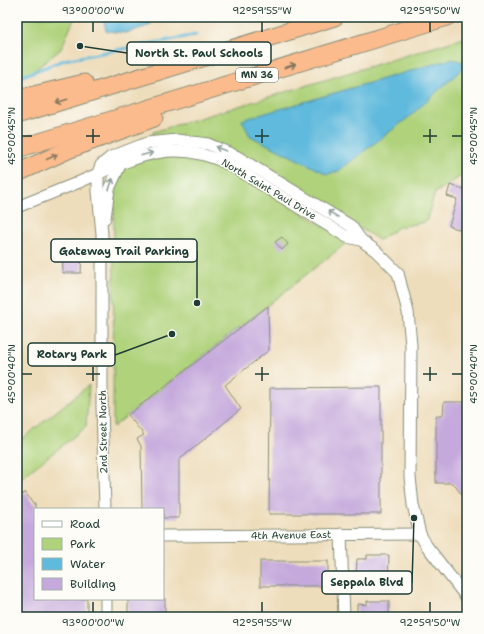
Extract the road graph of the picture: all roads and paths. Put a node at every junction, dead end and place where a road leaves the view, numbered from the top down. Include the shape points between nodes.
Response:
1 (334, 17) edge
2 (447, 17) edge
3 (206, 57) junction
4 (216, 88) junction
5 (17, 99) edge
6 (17, 115) edge
7 (17, 149) edge
8 (121, 163) junction
9 (17, 173) edge
10 (98, 173) junction
11 (17, 206) edge
12 (102, 234) junction
13 (361, 240) junction
14 (105, 508) edge
15 (341, 534) junction
16 (420, 534) junction
17 (164, 536) edge
18 (467, 598) edge
19 (106, 600) edge
20 (106, 617) edge
21 (344, 617) edge

1 - 3 highway
4 -> 2 highway, MN 36
3 - 5 highway
3 -> 6 highway
4 - 7 highway, MN 36
9 -> 4 highway via 70,149 154,118
8 - 10 street, North Saint Paul Drive
12 -> 8 street, 2nd Street North via 109,189
8 -> 13 street, North Saint Paul Drive via 164,151 194,152 219,159 348,236
10 - 11 street
10 - 12 street, 2nd Street North
13 -> 10 street, North Saint Paul Drive via 352,226 236,156 208,144 177,140 147,143 111,157 100,165
12 - 14 street, 2nd Street North
13 - 16 street, North Saint Paul Drive via 398,273 408,312 411,345 410,478
15 - 16 street, 4th Avenue East
15 - 17 street, 4th Avenue East
15 - 21 street
16 - 18 street, North Saint Paul Drive
19 - 20 street

